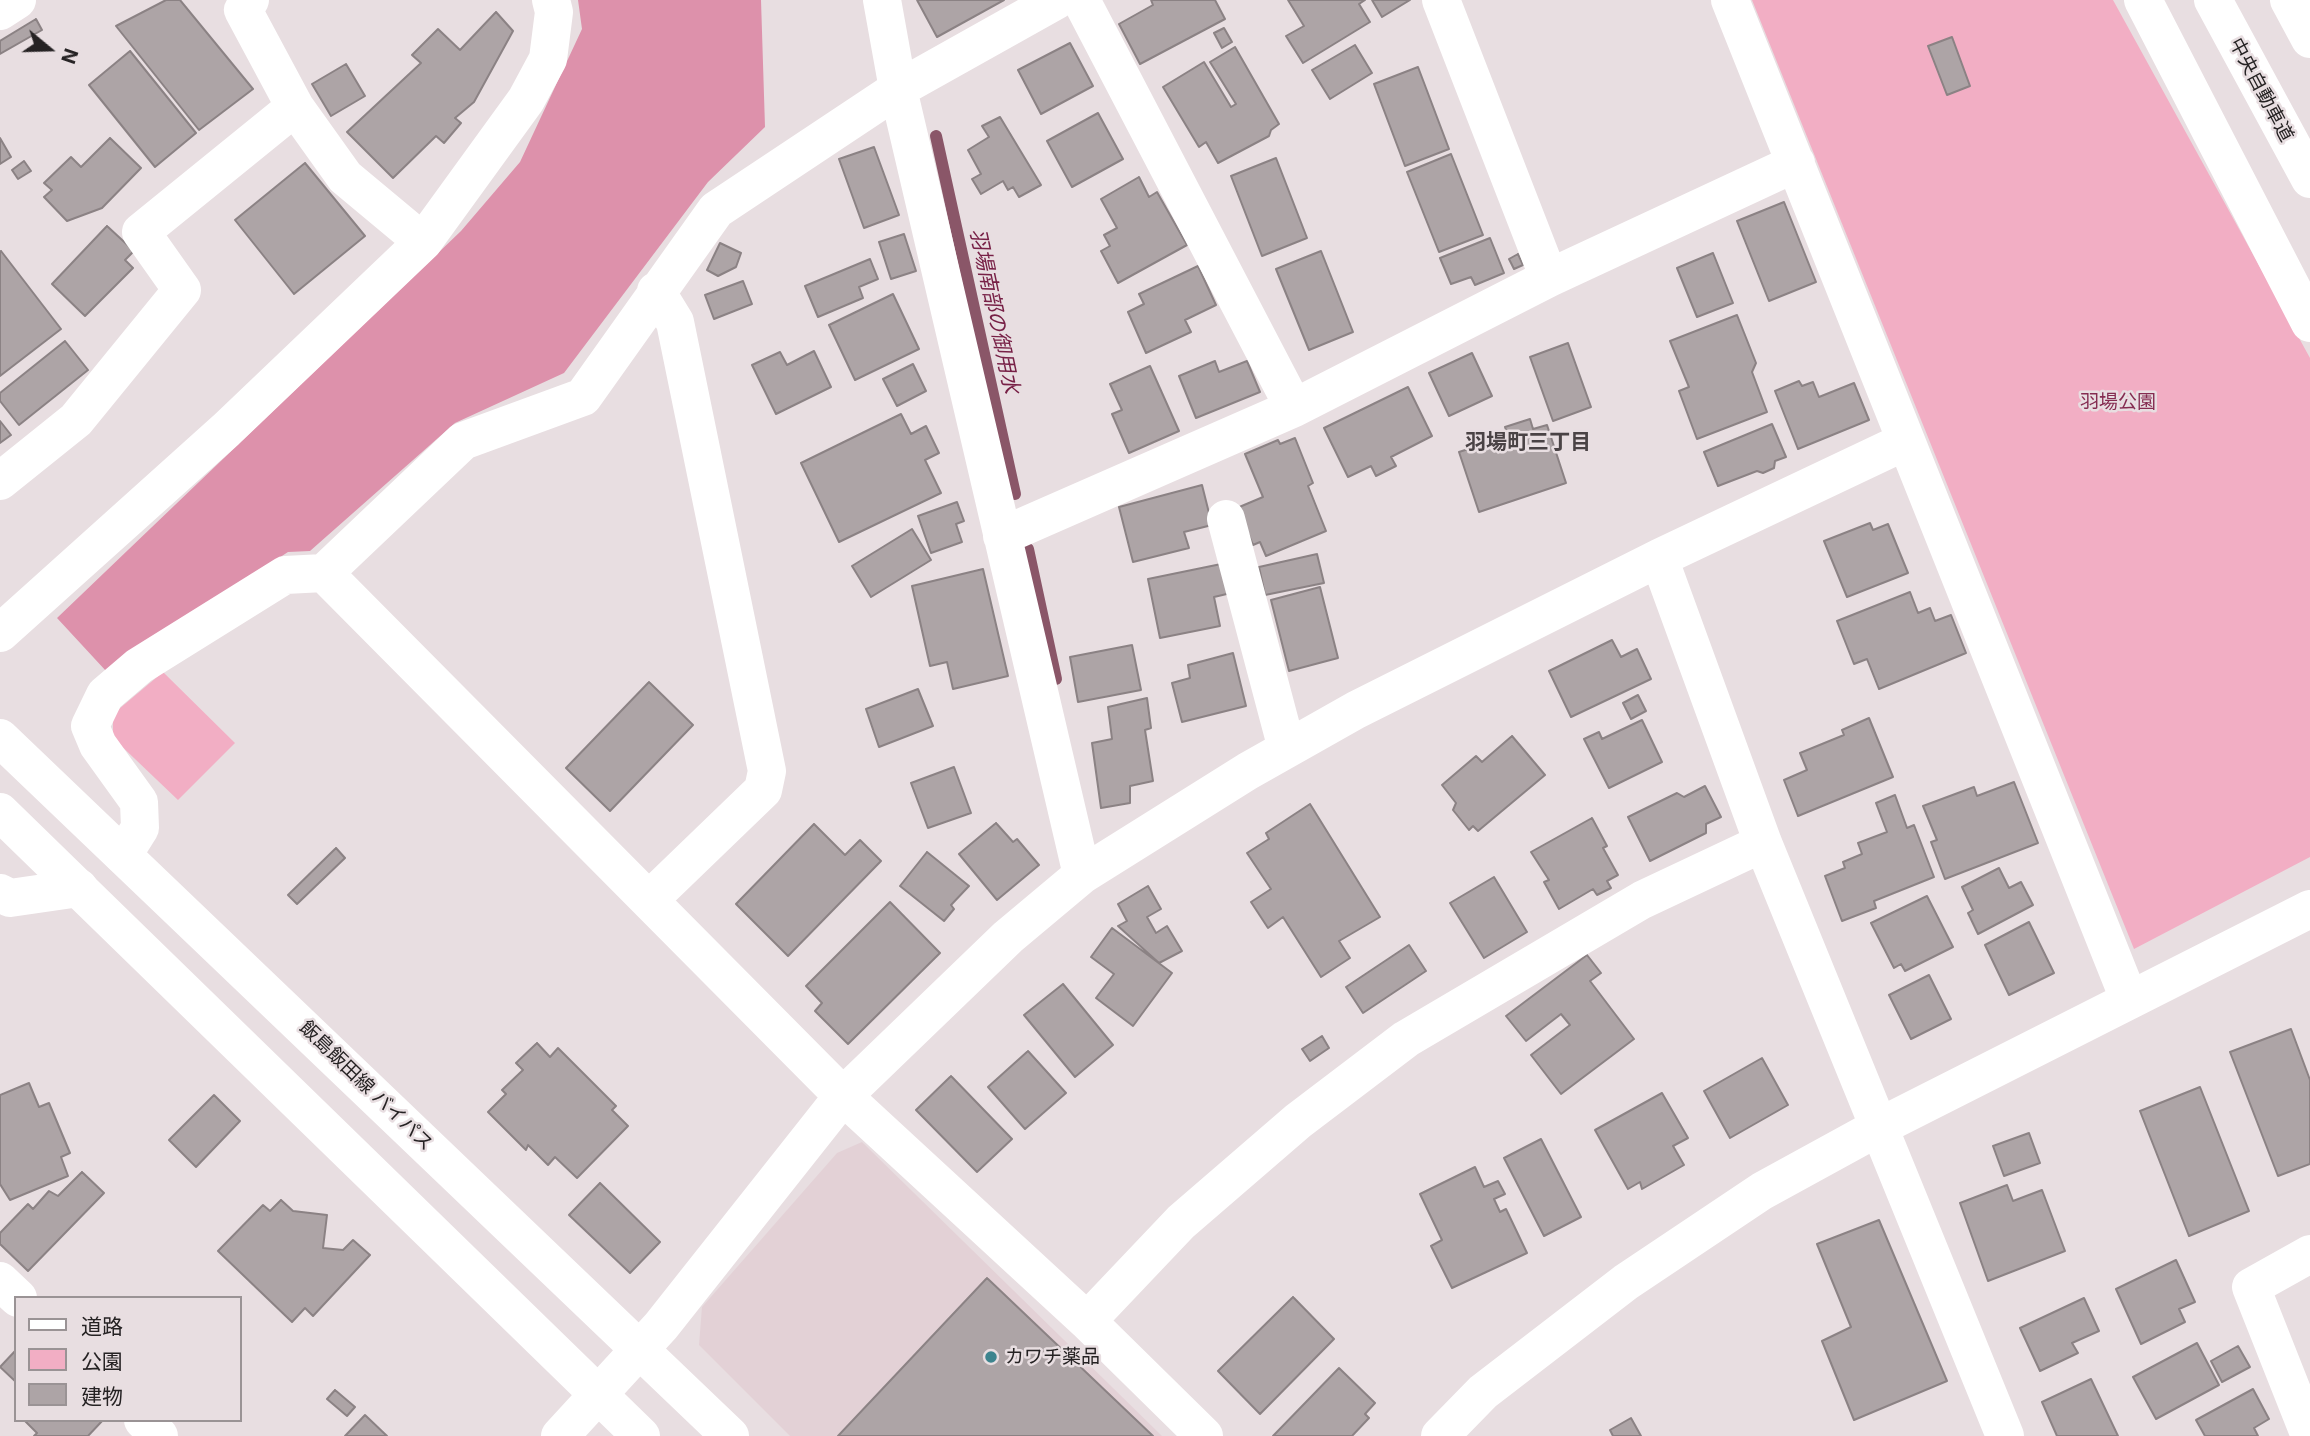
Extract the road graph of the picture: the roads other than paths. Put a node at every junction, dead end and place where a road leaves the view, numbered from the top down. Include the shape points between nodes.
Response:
1 (17, 0) edge
2 (250, 0) edge
3 (551, 0) edge
4 (882, 0) edge
5 (1057, 0) edge
6 (1081, 0) edge
7 (1441, 0) edge
8 (1730, 0) edge
9 (2143, 0) edge
10 (2213, 0) edge
11 (2289, 0) edge
12 (0, 11) edge
13 (2310, 39) edge
14 (898, 89) junction
15 (295, 107) junction
16 (1796, 163) junction
17 (2310, 179) edge
18 (423, 242) junction
19 (1549, 278) junction
20 (656, 291) junction
21 (2310, 323) edge
22 (1294, 408) junction
23 (1906, 441) junction
24 (0, 481) edge
25 (1226, 519) dead end
26 (1002, 536) junction
27 (1659, 558) junction
28 (324, 573) junction
29 (0, 633) edge
30 (0, 738) edge
31 (1287, 749) junction
32 (3, 815) edge
33 (1763, 843) junction
34 (123, 855) junction
35 (1083, 875) junction
36 (79, 888) junction
37 (0, 893) edge
38 (650, 899) junction
39 (2310, 909) edge
40 (2129, 999) junction
41 (843, 1096) junction
42 (1877, 1128) junction
43 (2310, 1254) edge
44 (0, 1281) edge
45 (16, 1296) edge
46 (1087, 1321) junction
47 (641, 1348) junction
48 (598, 1394) junction
49 (560, 1436) edge
50 (641, 1436) edge
51 (730, 1436) edge
52 (1204, 1436) edge
53 (1440, 1436) edge
54 (2005, 1436) edge
55 (2310, 1436) edge

1 - 12 main road
2 - 15 main road via 243,10
3 - 18 main road via 554,12 548,59 526,100
4 - 14 main road
5 - 14 main road
6 - 22 main road
7 - 19 main road
8 - 16 main road
9 - 21 main road
10 - 17 main road, 中央自動車道
11 - 13 main road
14 - 20 main road via 716,211
14 - 26 main road
15 - 18 main road via 345,177
15 - 24 main road via 141,232 182,290 76,420
16 - 19 main road
16 - 23 main road
18 - 29 main road via 226,430
19 - 22 main road
20 - 28 main road via 583,397 463,442
20 - 38 main road via 675,322 767,771 763,790
22 - 26 main road
23 - 27 main road
23 - 40 main road
25 - 31 main road
26 - 35 main road
27 - 31 main road
27 - 33 main road
28 - 34 main road via 285,575 139,666 105,695 90,726 98,745 139,802 141,828
28 - 38 main road
30 - 34 main road, 飯島飯田線 バイパス
31 - 35 main road
32 - 36 main road
33 - 42 main road
33 - 46 main road via 1642,900 1406,1039 1298,1121 1181,1222
34 - 47 main road, 飯島飯田線 バイパス
35 - 41 main road via 1008,937
36 - 37 main road via 10,898
36 - 48 main road
38 - 41 main road
39 - 40 main road
40 - 42 main road
41 - 46 main road
41 - 47 main road
42 - 53 main road via 1762,1191 1626,1282 1483,1392
42 - 54 main road via 1898,1168
43 - 55 main road via 2251,1287
44 - 45 main road
46 - 52 main road
47 - 48 main road
47 - 51 main road, 飯島飯田線 バイパス
48 - 49 main road
48 - 50 main road

